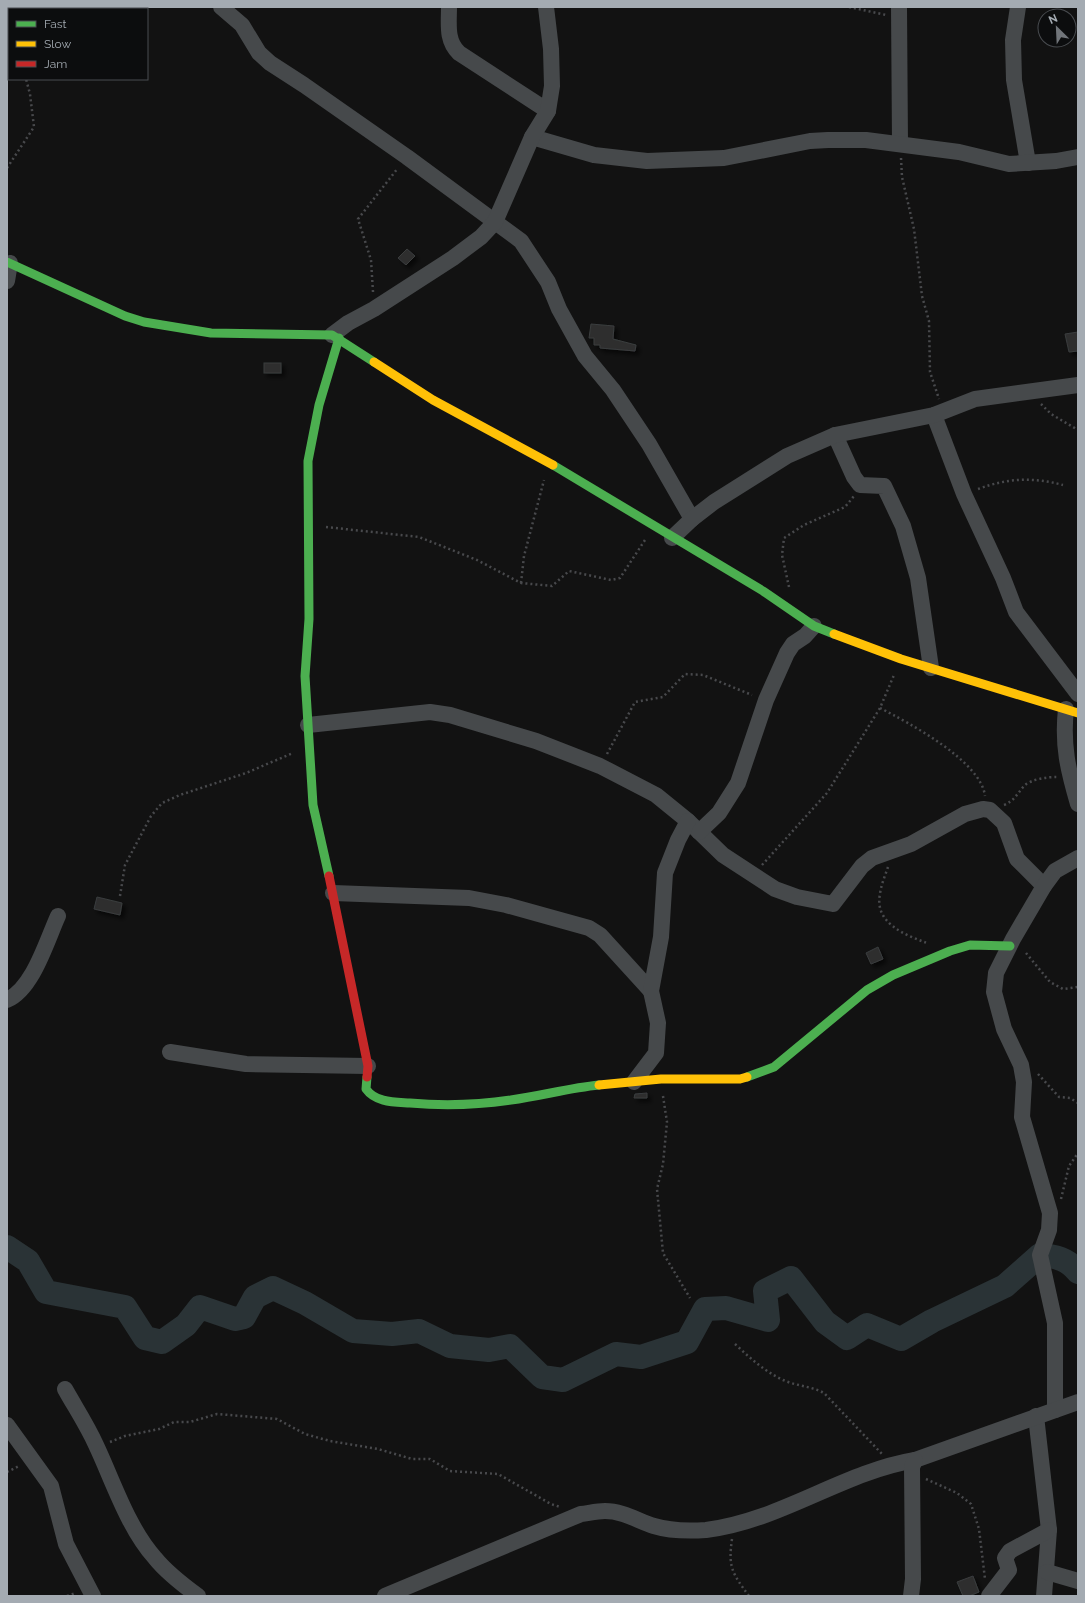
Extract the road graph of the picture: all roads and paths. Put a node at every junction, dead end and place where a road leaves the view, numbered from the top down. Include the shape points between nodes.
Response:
1 (222, 7) edge
2 (448, 7) edge
3 (546, 7) edge
4 (849, 7) edge
5 (1018, 7) edge
6 (899, 12) edge
7 (26, 80) edge
8 (548, 111) junction
9 (532, 137) junction
10 (900, 144) junction
11 (407, 157) junction
12 (1078, 157) edge
13 (1028, 163) junction
14 (7, 168) edge
15 (495, 222) junction
16 (9, 262) edge
17 (7, 281) edge
18 (374, 309) junction
19 (336, 336) junction
20 (1078, 385) edge
21 (1028, 391) junction
22 (939, 413) junction
23 (1078, 430) edge
24 (836, 435) junction
25 (549, 463) junction
26 (860, 485) junction
27 (1063, 485) dead end
28 (964, 494) junction
29 (692, 519) junction
30 (654, 526) junction
31 (307, 528) junction
32 (672, 538) junction
33 (521, 583) junction
34 (794, 613) junction
35 (814, 626) junction
36 (901, 659) junction
37 (931, 668) junction
38 (1078, 694) edge
39 (766, 700) junction
40 (880, 708) junction
41 (1072, 711) edge
42 (308, 725) junction
43 (310, 745) junction
44 (600, 766) junction
45 (1070, 777) junction
46 (1078, 804) edge
47 (987, 810) junction
48 (688, 821) junction
49 (699, 832) junction
50 (893, 850) junction
51 (1078, 858) edge
52 (752, 875) junction
53 (1044, 886) junction
54 (333, 893) junction
55 (120, 896) dead end
56 (58, 916) dead end
57 (1011, 943) junction
58 (950, 951) junction
59 (1078, 987) edge
60 (651, 991) junction
61 (7, 1000) edge
62 (170, 1052) dead end
63 (1021, 1065) junction
64 (368, 1066) junction
65 (661, 1079) junction
66 (634, 1082) junction
67 (1078, 1103) edge
68 (1078, 1153) edge
69 (1050, 1213) junction
70 (690, 1298) dead end
71 (735, 1344) dead end
72 (65, 1389) dead end
73 (1078, 1402) edge
74 (1055, 1410) junction
75 (1036, 1416) junction
76 (7, 1425) edge
77 (96, 1443) junction
78 (913, 1463) junction
79 (892, 1464) junction
80 (581, 1514) junction
81 (733, 1525) junction
82 (1049, 1530) junction
83 (1047, 1572) junction
84 (1078, 1581) edge
85 (987, 1589) edge
86 (93, 1596) edge
87 (198, 1596) edge
88 (385, 1596) edge
89 (749, 1596) edge
90 (910, 1596) edge
91 (1044, 1596) edge

1 - 11 street via 242,25 259,53 270,64
2 - 8 street via 452,47
3 - 8 street via 552,86
4 - 6 path
5 - 13 street via 1013,40 1014,80
6 - 10 street
7 - 14 path via 34,126
8 - 9 street
9 - 10 street via 594,155 670,162 724,158 810,141 866,140
9 - 15 street
10 - 13 street via 959,152 1009,164
10 - 22 path via 902,176 914,229 922,296 929,321 930,372
11 - 15 street
11 - 18 path via 358,219 371,260
12 - 13 street
15 - 18 street via 471,246
15 - 29 street via 521,241 536,261 584,356 613,390 649,444
16 - 17 street
16 - 19 street via 125,316 144,322 211,333
18 - 19 street via 348,323
19 - 25 street via 433,400
19 - 31 street via 308,461
20 - 21 street
21 - 22 street via 975,399
21 - 23 path via 1051,414
22 - 24 street
22 - 28 street
24 - 26 street via 854,478
24 - 29 street via 787,456 714,502
25 - 30 street
25 - 33 path via 524,556
26 - 34 path via 845,507 804,525 784,538 782,555
26 - 37 street via 884,486 903,526 918,578
27 - 28 path via 1041,479 1018,479
28 - 38 street via 1016,612
29 - 32 street
30 - 32 street
30 - 33 path via 620,578 611,580 569,571 552,586
31 - 33 path via 329,527 419,537 477,560
31 - 42 street via 309,619 305,676
32 - 34 street via 763,591
34 - 35 street
35 - 36 street
35 - 39 street via 793,644 787,653
36 - 37 street
36 - 40 path
37 - 41 street
39 - 44 path via 703,675 685,674 663,697 635,702
39 - 49 street via 738,783 719,813
40 - 47 path via 924,731 971,769 984,788
40 - 52 path via 827,793
41 - 45 street via 1064,733
42 - 43 street
42 - 44 street via 430,712 450,715 536,740
43 - 54 street via 313,805
43 - 55 path via 246,773 162,803 151,816 125,865
44 - 48 street via 656,795
45 - 46 street
45 - 47 path via 1032,781 1025,785 1012,802
47 - 50 street via 965,814 911,844
47 - 53 street via 1004,823 1018,859
48 - 49 street
48 - 60 street via 665,873 661,937
49 - 52 street via 723,855
50 - 52 street via 872,858 862,866 833,904 797,897 775,889
50 - 58 path via 879,895 880,907 886,920 897,931
51 - 53 street via 1055,871
53 - 57 street
54 - 60 street via 468,898 506,905 589,928 600,935
54 - 64 street
56 - 61 street via 35,969 21,990
57 - 58 street via 970,945
57 - 59 path via 1050,982 1063,989
57 - 63 street via 996,973 994,992 1004,1029
58 - 65 street via 893,975 866,990 774,1067 756,1075 740,1079
60 - 66 street via 658,1023 656,1053
62 - 64 street via 246,1064
63 - 67 path via 1036,1072 1059,1097 1070,1098
63 - 69 street via 1024,1082 1022,1117
64 - 66 street via 366,1089 371,1096 388,1102 415,1105 448,1106 511,1100 573,1088
65 - 66 street
65 - 70 path via 666,1122 663,1164 657,1188 663,1253
68 - 69 path via 1069,1166 1060,1201
69 - 74 street via 1049,1230 1040,1255 1055,1324
71 - 79 path via 755,1363 783,1380 812,1387 824,1393
72 - 77 street
73 - 74 street
74 - 75 street
75 - 78 street
75 - 82 street
76 - 86 street via 51,1486 66,1544
77 - 80 path via 102,1445 125,1436 160,1429 174,1422 190,1422 217,1414 278,1419 305,1434 378,1449 412,1459 430,1459 450,1471 498,1474 551,1504
77 - 87 street via 132,1520 154,1557 170,1574
78 - 79 street
78 - 85 path via 927,1480 957,1493 971,1504 979,1529
78 - 90 street via 913,1580
79 - 81 street via 774,1512
80 - 81 street via 606,1511 636,1518 655,1526 680,1530 705,1530
80 - 88 street
81 - 89 path via 729,1559 732,1570
82 - 83 street
82 - 85 street via 1010,1551 1005,1558 1009,1570
83 - 84 street
83 - 91 street

